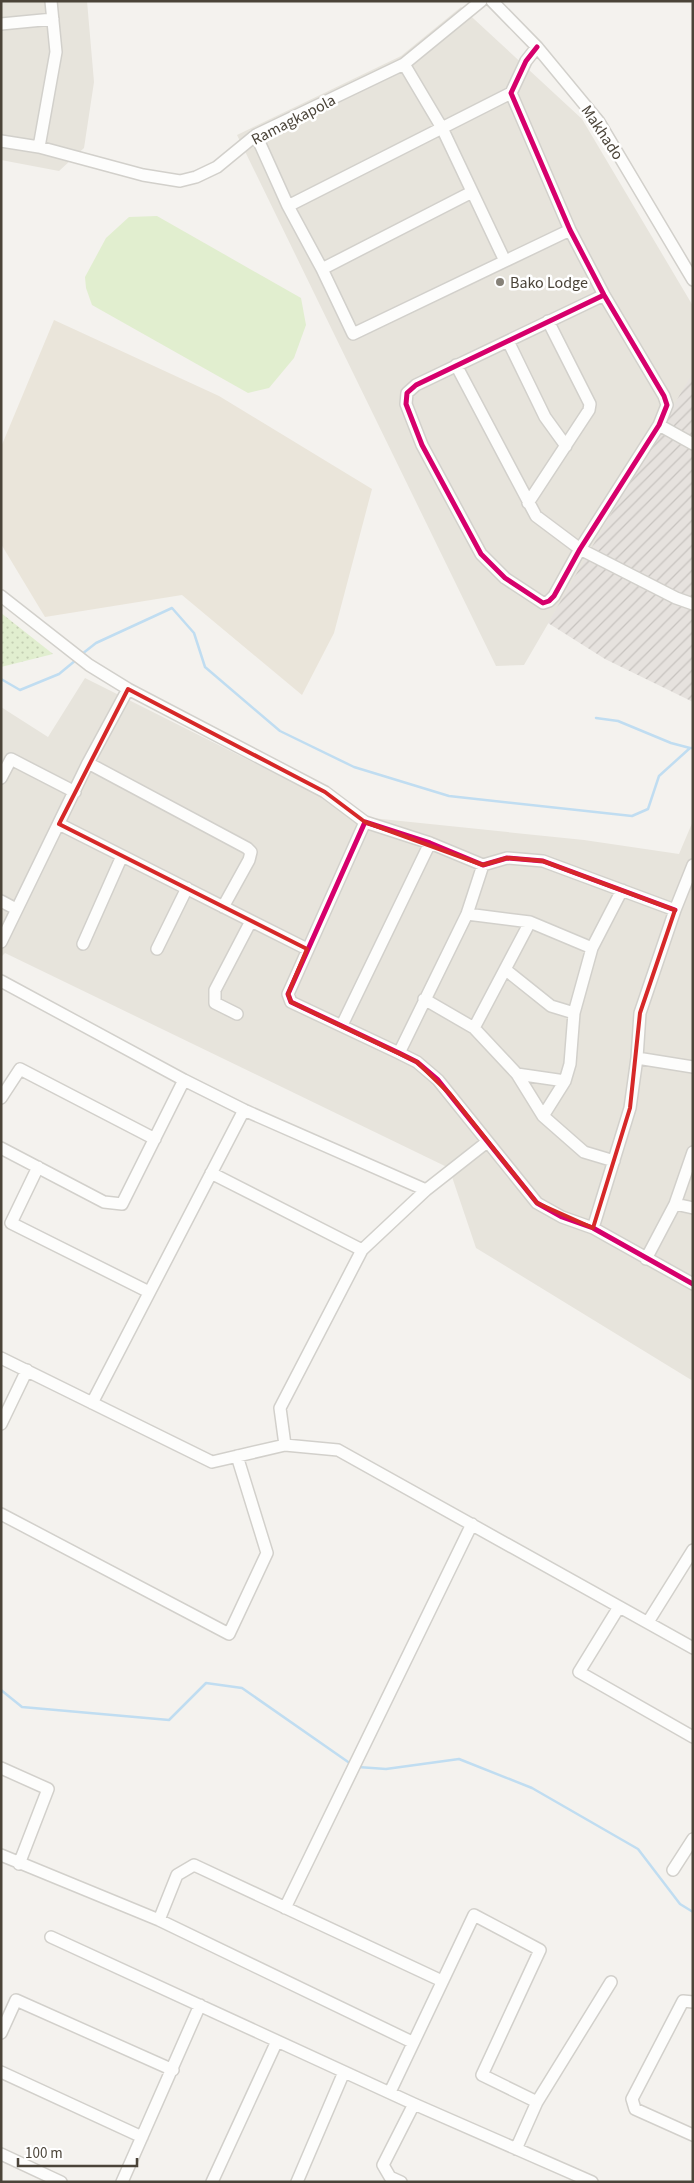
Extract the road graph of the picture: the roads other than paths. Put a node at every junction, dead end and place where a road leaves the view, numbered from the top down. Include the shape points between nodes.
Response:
1 (51, 1) edge
2 (481, 1) edge
3 (492, 1) edge
4 (53, 19) junction
5 (1, 24) edge
6 (537, 47) junction
7 (404, 64) junction
8 (511, 93) junction
9 (442, 128) junction
10 (256, 135) junction
11 (1, 141) edge
12 (39, 147) junction
13 (472, 192) junction
14 (288, 206) junction
15 (570, 230) junction
16 (505, 261) junction
17 (322, 269) junction
18 (693, 280) edge
19 (604, 295) junction
20 (548, 321) junction
21 (508, 341) junction
22 (456, 365) junction
23 (659, 425) junction
24 (693, 444) edge
25 (566, 446) junction
26 (528, 503) junction
27 (580, 549) junction
28 (1, 596) edge
29 (693, 604) edge
30 (128, 689) junction
31 (88, 763) junction
32 (1, 778) edge
33 (75, 792) junction
34 (365, 822) junction
35 (59, 824) junction
36 (430, 843) junction
37 (122, 856) junction
38 (693, 865) edge
39 (483, 866) junction
40 (186, 888) junction
41 (622, 890) junction
42 (1, 901) edge
43 (223, 906) junction
44 (16, 909) junction
45 (675, 910) junction
46 (467, 914) junction
47 (251, 921) junction
48 (530, 922) junction
49 (1, 942) edge
50 (83, 944) dead end
51 (592, 948) junction
52 (157, 949) dead end
53 (307, 949) junction
54 (506, 970) junction
55 (1, 981) edge
56 (424, 999) junction
57 (574, 1013) junction
58 (237, 1014) dead end
59 (342, 1025) junction
60 (474, 1028) junction
61 (399, 1053) junction
62 (637, 1058) junction
63 (693, 1067) edge
64 (517, 1074) junction
65 (184, 1080) junction
66 (565, 1081) junction
67 (1, 1098) edge
68 (244, 1110) junction
69 (543, 1116) junction
70 (155, 1139) junction
71 (487, 1142) junction
72 (1, 1148) edge
73 (693, 1152) edge
74 (614, 1161) junction
75 (38, 1167) junction
76 (211, 1173) junction
77 (426, 1190) junction
78 (675, 1204) junction
79 (693, 1208) edge
80 (593, 1228) junction
81 (362, 1250) junction
82 (646, 1259) junction
83 (693, 1284) edge
84 (150, 1292) junction
85 (1, 1358) edge
86 (27, 1370) junction
87 (92, 1403) junction
88 (1, 1424) edge
89 (285, 1445) junction
90 (237, 1456) junction
91 (1, 1514) edge
92 (472, 1524) junction
93 (693, 1550) edge
94 (619, 1607) junction
95 (648, 1622) junction
96 (693, 1648) edge
97 (693, 1737) edge
98 (1, 1768) edge
99 (693, 1839) edge
100 (1, 1855) edge
101 (19, 1864) junction
102 (673, 1870) dead end
103 (285, 1908) junction
104 (159, 1920) junction
105 (51, 1937) dead end
106 (442, 1981) junction
107 (611, 1982) dead end
108 (693, 2002) edge
109 (200, 2006) junction
110 (1, 2033) edge
111 (277, 2041) junction
112 (412, 2042) junction
113 (172, 2070) junction
114 (1, 2072) edge
115 (344, 2072) junction
116 (390, 2092) junction
117 (537, 2102) junction
118 (414, 2104) junction
119 (692, 2132) edge
120 (142, 2137) junction
121 (516, 2149) junction
122 (1, 2154) edge
123 (61, 2182) edge
124 (122, 2182) edge
125 (212, 2182) edge
126 (297, 2182) edge
127 (401, 2182) edge
128 (592, 2182) edge

1 - 4 street
2 - 7 street, Ramagkapola
3 - 6 street, Makhado
4 - 5 street
4 - 12 street via 56,52
6 - 8 street via 526,61
6 - 18 street, Makhado via 599,122
7 - 9 street
7 - 10 street, Ramagkapola
8 - 9 street
8 - 15 street
9 - 13 street
9 - 14 street
10 - 12 street, Ramagkapola via 217,167 180,182
10 - 14 street
11 - 12 street, Ramagkapola
13 - 16 street
13 - 17 street
14 - 17 street
15 - 16 street
15 - 19 street
16 - 17 street via 353,334
19 - 20 street
19 - 23 street via 664,396 667,405
20 - 21 street
20 - 25 street via 590,404
21 - 22 street
21 - 25 street via 545,417
22 - 26 street
22 - 27 street via 416,385 408,393 406,404 422,445 481,554 505,578 543,603 554,596
23 - 24 street
23 - 27 street
25 - 26 street
26 - 27 street via 546,526
27 - 29 street
28 - 30 street via 89,665
30 - 31 street
30 - 34 street via 325,792
31 - 33 street
31 - 43 street via 248,848 251,852 249,860
32 - 33 street via 11,759
33 - 35 street
34 - 36 street
34 - 53 street
35 - 37 street
35 - 44 street
36 - 39 street
36 - 59 street
37 - 40 street
37 - 50 street
38 - 45 street
39 - 41 street via 507,858 543,861
39 - 46 street
40 - 43 street
40 - 52 street
41 - 45 street
41 - 51 street
42 - 44 street
43 - 47 street
44 - 49 street
45 - 62 street via 640,1013
46 - 48 street
46 - 56 street
47 - 53 street
47 - 58 street via 215,990 215,1003
48 - 51 street
48 - 54 street
51 - 57 street
53 - 59 street via 288,994 289,999
54 - 57 street via 551,1006
54 - 60 street
55 - 65 street
56 - 60 street
56 - 61 street
57 - 66 street via 570,1064
59 - 61 street
60 - 64 street
61 - 71 street via 438,1080
62 - 63 street
62 - 74 street via 630,1108
64 - 66 street
64 - 69 street
65 - 68 street
65 - 70 street
66 - 69 street
67 - 70 street via 20,1069
68 - 76 street
68 - 77 street
69 - 74 street via 584,1152
70 - 75 street via 122,1204 104,1202
71 - 77 street
71 - 80 street via 537,1203 562,1217
72 - 75 street
73 - 78 street
74 - 80 street
75 - 84 street via 11,1223
76 - 81 street
76 - 84 street
77 - 81 street
78 - 79 street
78 - 82 street
80 - 82 street
81 - 89 street via 280,1408
82 - 83 street
84 - 87 street
85 - 86 street
86 - 87 street
86 - 88 street
87 - 90 street via 212,1462
89 - 90 street
89 - 92 street via 338,1450
90 - 91 street via 267,1553 229,1634
92 - 94 street
92 - 103 street
93 - 95 street
94 - 95 street
94 - 97 street via 579,1672
95 - 96 street
98 - 101 street via 48,1789
99 - 102 street
100 - 101 street
101 - 104 street
103 - 104 street via 194,1865 177,1875
103 - 106 street
104 - 112 street
105 - 109 street
106 - 112 street
106 - 117 street via 474,1915 540,1950 482,2075
107 - 117 street
108 - 119 street via 683,2002 632,2098 635,2109
109 - 111 street
109 - 113 street
110 - 113 street via 16,2000
111 - 115 street
111 - 125 street
112 - 116 street
113 - 120 street
114 - 120 street
115 - 116 street
115 - 126 street
116 - 118 street
117 - 121 street
118 - 121 street
118 - 127 street via 383,2166 390,2177
120 - 124 street
121 - 128 street
122 - 123 street

